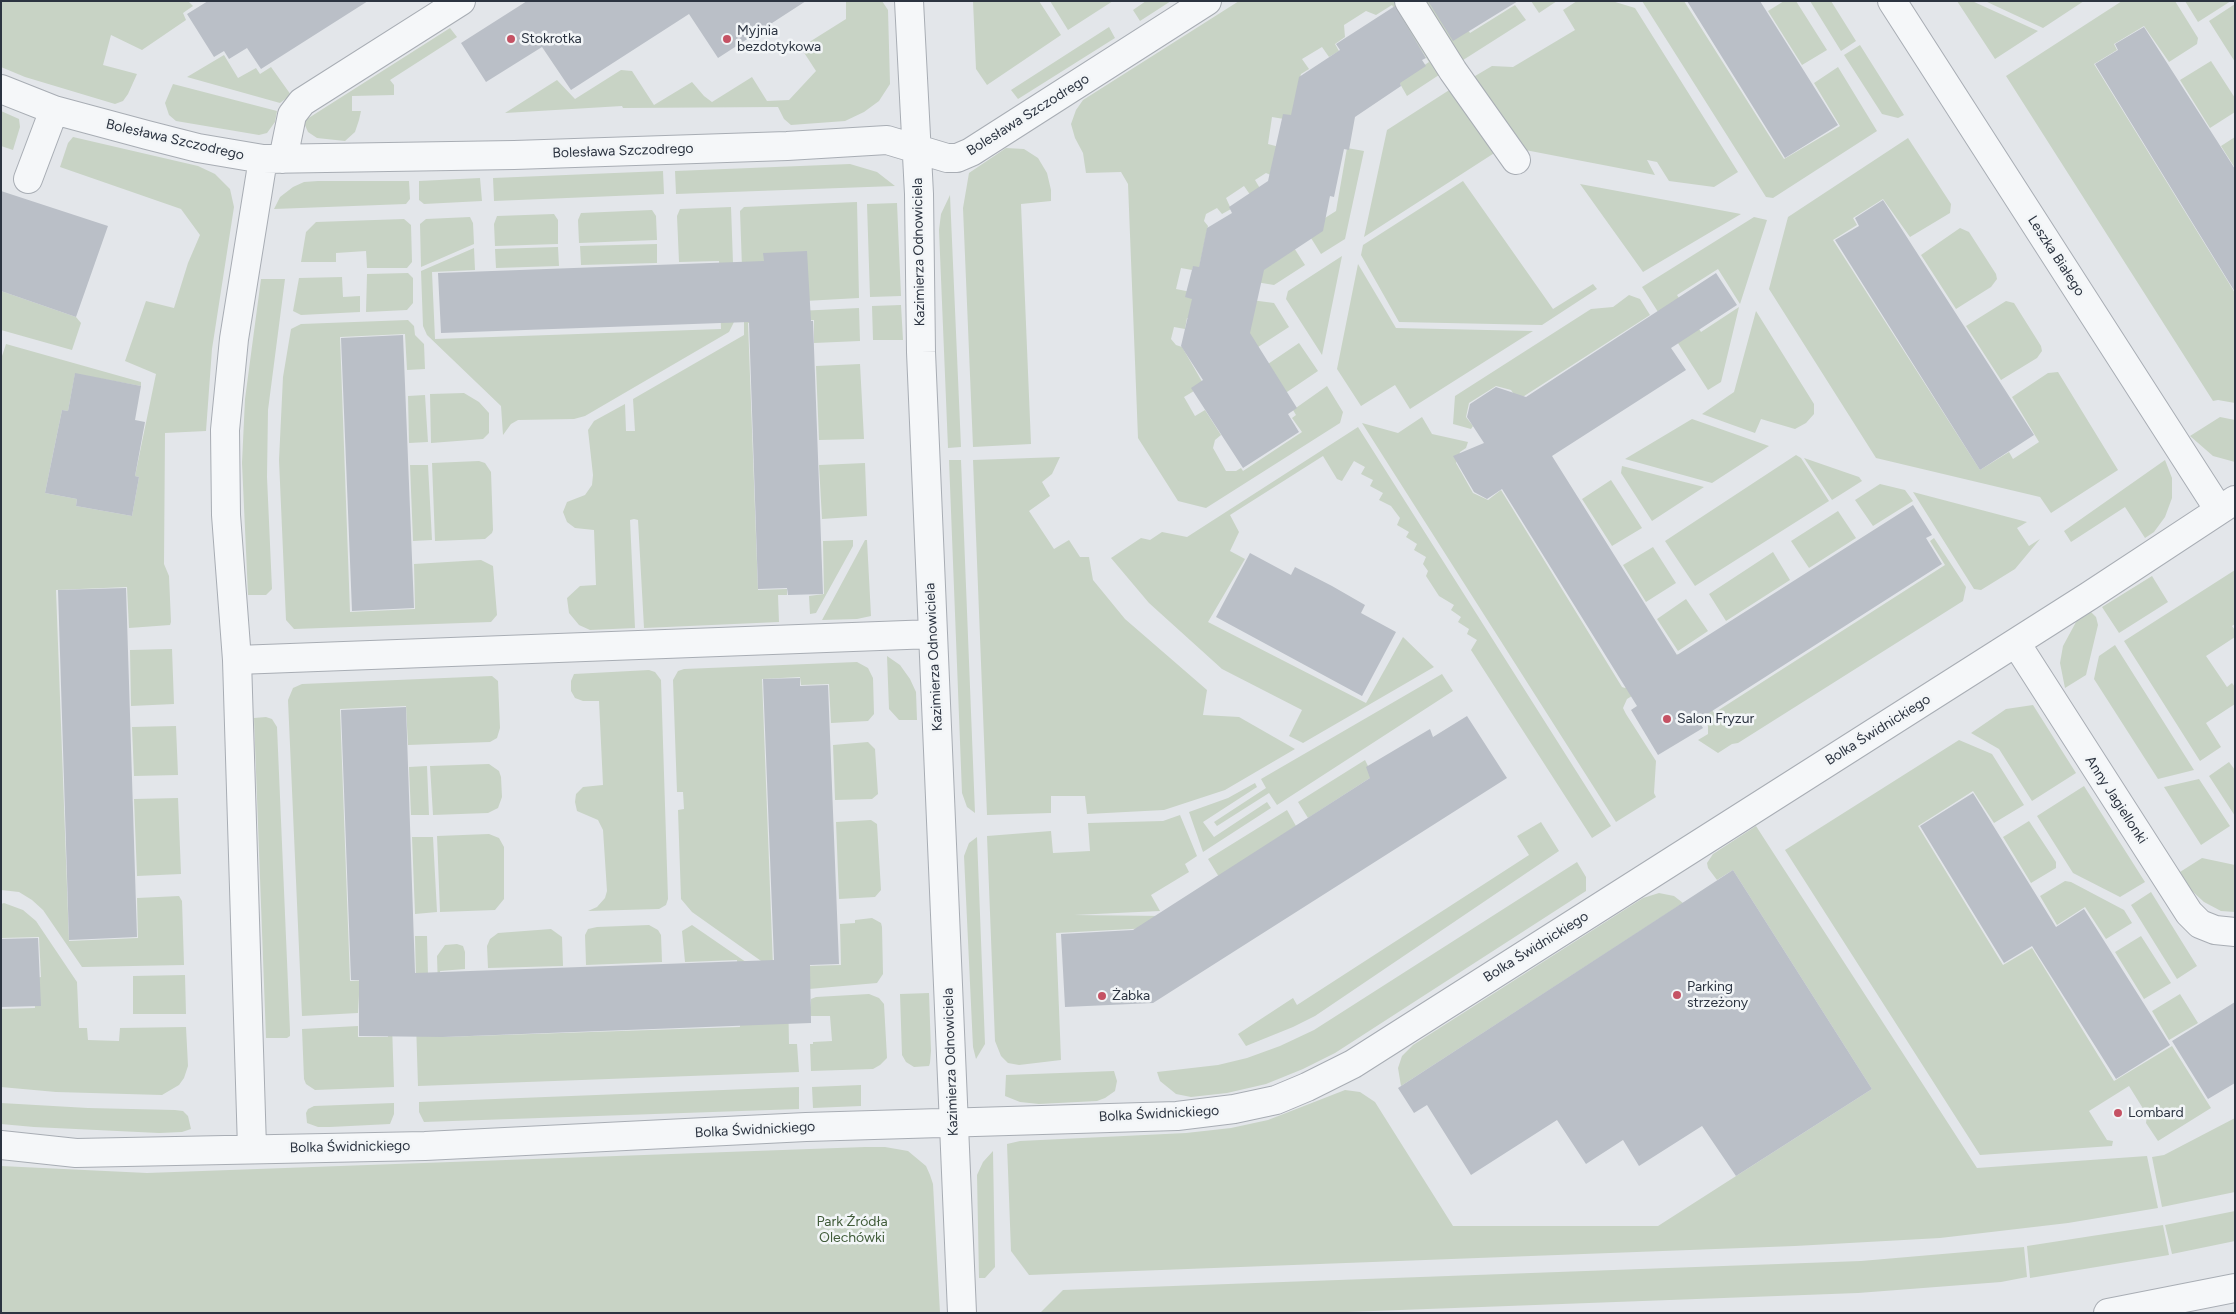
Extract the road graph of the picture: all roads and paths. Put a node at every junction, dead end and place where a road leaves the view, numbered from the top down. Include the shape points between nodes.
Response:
1 (461, 1) edge
2 (909, 1) edge
3 (1207, 1) edge
4 (1409, 1) edge
5 (1892, 1) edge
6 (1, 89) edge
7 (54, 110) junction
8 (916, 150) junction
9 (273, 159) junction
10 (1516, 160) dead end
11 (28, 179) dead end
12 (2227, 505) edge
13 (932, 634) junction
14 (2016, 642) junction
15 (237, 660) junction
16 (2235, 932) edge
17 (953, 1123) junction
18 (1, 1145) edge
19 (252, 1148) junction
20 (2235, 1288) edge
21 (962, 1313) edge
22 (2108, 1313) edge

1 - 9 street via 302,102 292,115
2 - 8 street, Kazimierza Odnowiciela
3 - 8 street, Bolesława Szczodrego via 971,152 947,158
4 - 10 street via 1453,71
5 - 12 street, Leszka Białego
6 - 7 street, Bolesława Szczodrego
7 - 9 street, Bolesława Szczodrego via 198,148
7 - 11 street
8 - 9 street, Bolesława Szczodrego via 887,140 669,150
8 - 13 street, Kazimierza Odnowiciela
9 - 15 street via 234,339 225,430 226,515
12 - 14 street, Bolka Świdnickiego
13 - 15 street
13 - 17 street, Kazimierza Odnowiciela
14 - 16 street, Anny Jagiellonki via 2189,913 2200,924 2215,930
14 - 17 street, Bolka Świdnickiego via 1352,1064 1307,1087 1276,1100 1212,1113
15 - 19 street
17 - 19 street, Bolka Świdnickiego via 425,1146
17 - 21 street, Kazimierza Odnowiciela
18 - 19 street, Bolka Świdnickiego via 76,1153 202,1152
20 - 22 street

